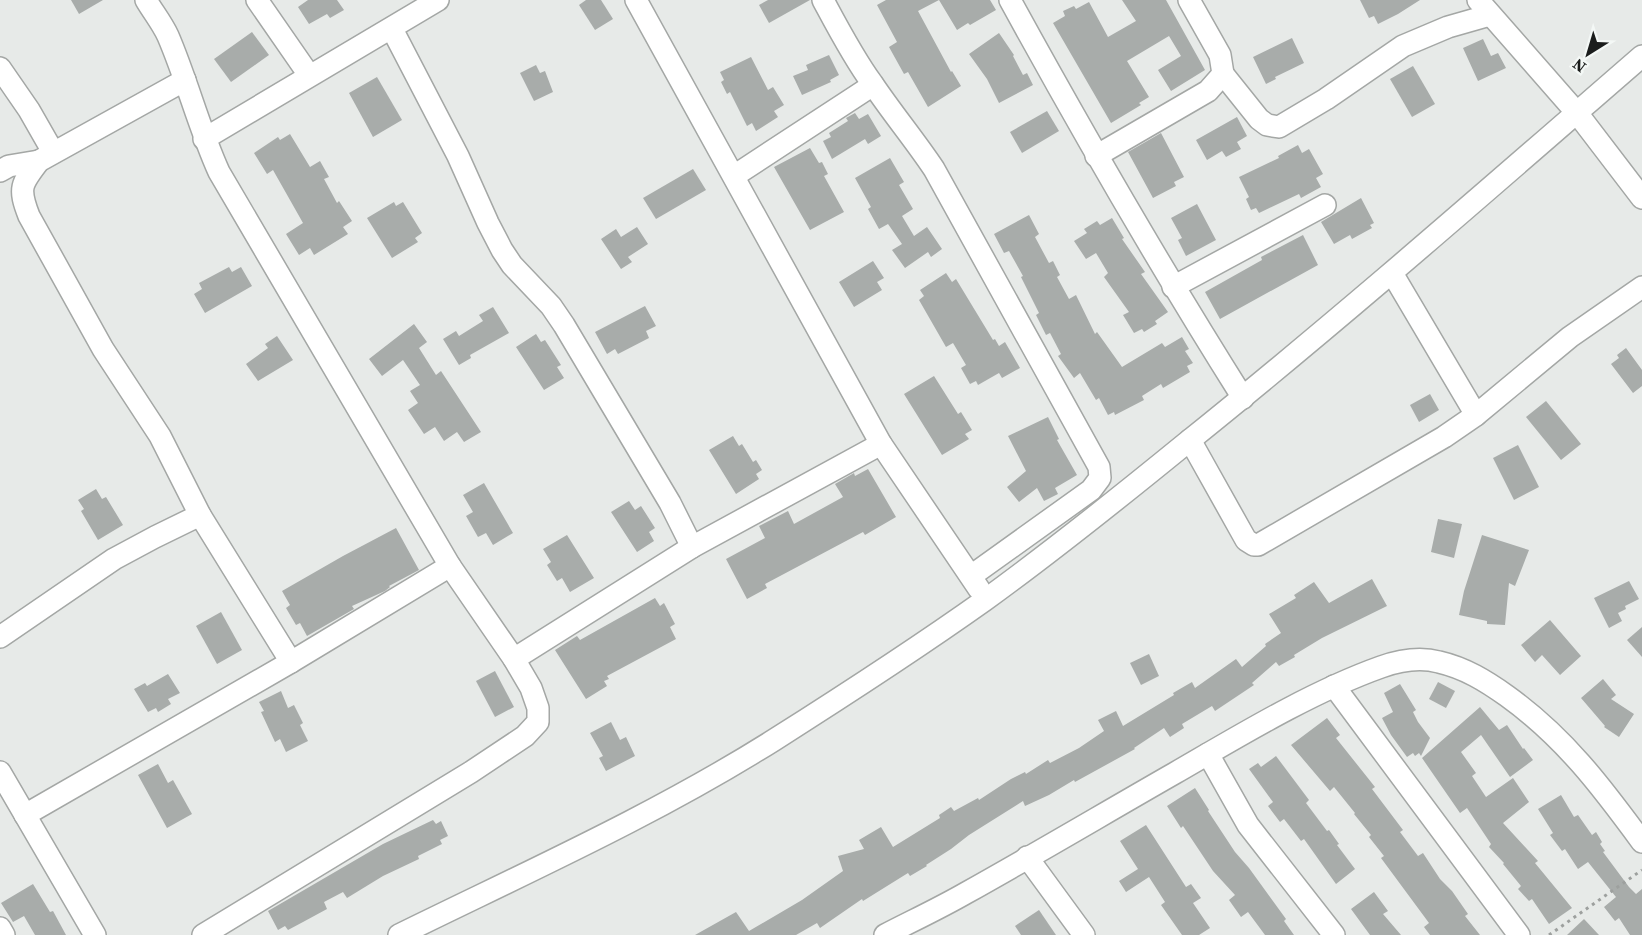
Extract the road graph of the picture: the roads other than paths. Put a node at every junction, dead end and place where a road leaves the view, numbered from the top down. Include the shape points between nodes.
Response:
1 (146, 0) edge
2 (257, 0) edge
3 (438, 0) edge
4 (636, 0) edge
5 (823, 0) edge
6 (1010, 0) edge
7 (1190, 0) edge
8 (1484, 7) edge
9 (392, 29) junction
10 (1642, 56) edge
11 (0, 68) edge
12 (1223, 74) junction
13 (309, 75) junction
14 (185, 80) junction
15 (873, 85) junction
16 (1576, 113) junction
17 (204, 139) junction
18 (1096, 156) junction
19 (46, 157) junction
20 (0, 171) edge
21 (734, 176) junction
22 (1642, 198) edge
23 (1325, 205) dead end
24 (1392, 273) junction
25 (1173, 287) junction
26 (1642, 287) edge
27 (1243, 398) junction
28 (1476, 415) junction
29 (1190, 440) junction
30 (881, 444) junction
31 (200, 515) junction
32 (692, 547) junction
33 (450, 566) junction
34 (971, 576) junction
35 (985, 600) junction
36 (0, 637) edge
37 (514, 659) junction
38 (291, 662) junction
39 (1334, 686) junction
40 (1208, 754) junction
41 (0, 772) edge
42 (25, 815) junction
43 (1642, 842) edge
44 (1027, 857) junction
45 (0, 928) edge
46 (898, 932) edge
47 (4, 935) edge
48 (95, 935) edge
49 (202, 935) edge
50 (399, 935) edge
51 (1084, 935) edge
52 (1334, 935) edge
53 (1519, 935) edge

1 - 14 street via 167,33
2 - 13 street
3 - 9 street
4 - 21 street
5 - 15 street
6 - 18 street
7 - 12 street via 1216,45
8 - 12 street via 1403,46 1279,127 1259,119
8 - 16 street
9 - 13 street
9 - 32 street via 502,250 564,325
10 - 16 street
11 - 19 street via 29,110
12 - 18 street via 1208,91
13 - 17 street
14 - 17 street
14 - 19 street
15 - 21 street
15 - 34 street via 934,169 1099,467 1100,478 1091,490
16 - 22 street
16 - 24 street
17 - 33 street via 219,172
18 - 25 street
19 - 20 street
19 - 31 street via 24,181 22,199 29,216 103,349 160,436
21 - 30 street
23 - 25 street
24 - 27 street
24 - 28 street
25 - 27 street
26 - 28 street via 1570,337
27 - 29 street
28 - 29 street via 1254,545 1242,535
29 - 35 street
30 - 32 street
30 - 34 street
31 - 36 street via 114,559
31 - 38 street
32 - 37 street
33 - 37 street
33 - 38 street
34 - 35 street
35 - 50 street via 696,787
37 - 49 street via 538,708 538,722 525,736
38 - 42 street
39 - 40 street
39 - 43 street via 1383,666 1422,660 1459,667 1480,677 1553,732 1601,786
39 - 53 street
40 - 44 street
40 - 52 street via 1248,825
41 - 42 street
42 - 48 street
44 - 46 street
44 - 51 street
45 - 47 street

